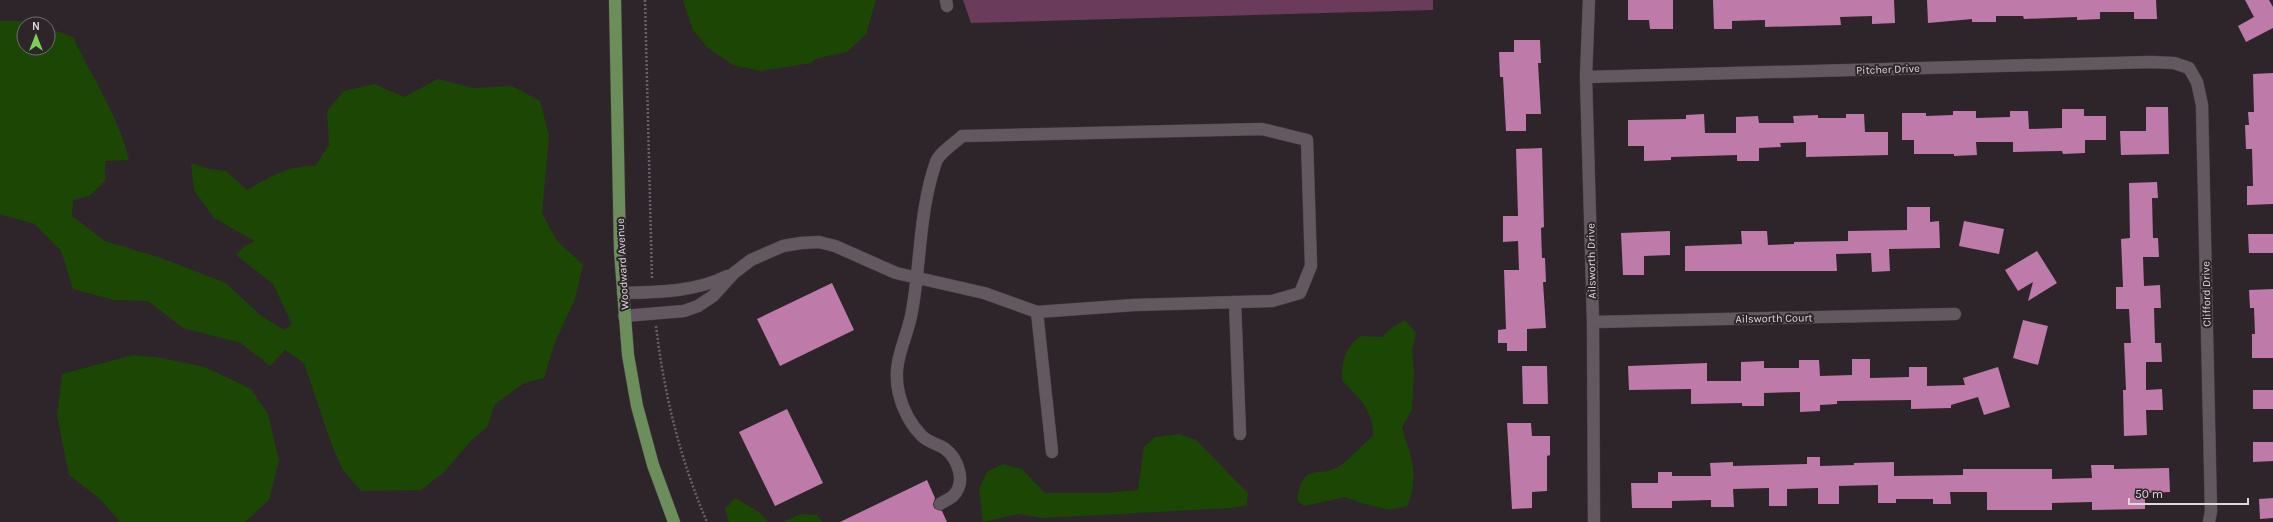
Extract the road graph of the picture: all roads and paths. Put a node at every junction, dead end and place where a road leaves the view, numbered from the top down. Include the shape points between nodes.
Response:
1 (615, 0) edge
2 (645, 0) edge
3 (1589, 0) edge
4 (2189, 68) joint
5 (1586, 77) junction
6 (734, 273) junction
7 (652, 275) dead end
8 (917, 279) junction
9 (622, 293) junction
10 (1235, 302) junction
11 (1037, 312) junction
12 (1955, 314) dead end
13 (624, 316) junction
14 (1593, 322) junction
15 (656, 326) dead end
16 (1240, 434) dead end
17 (1052, 452) dead end
18 (940, 504) dead end
19 (674, 522) edge
20 (707, 522) edge
21 (1594, 522) edge
22 (2209, 522) edge

1 - 9 main road, Woodward Avenue
2 - 7 path
3 - 5 street, Ailsworth Drive
4 - 5 street, Pitcher Drive via 2174,63 2151,62
4 - 22 street, Clifford Drive via 2197,82 2202,106 2211,511
5 - 14 street, Ailsworth Drive
6 - 8 street via 751,260 783,246 819,242
6 - 9 street via 715,282 691,288
6 - 13 street via 713,296 698,306 684,311
8 - 10 street via 922,219 936,160 962,136 1262,129 1307,140 1311,266 1300,293 1272,301
8 - 11 street via 984,293
8 - 18 street via 912,313 897,363 899,393 907,417 923,437 945,449 956,462 961,478 957,489 953,496
9 - 13 main road, Woodward Avenue
10 - 11 street via 1134,305
10 - 16 street
11 - 17 street
12 - 14 street, Ailsworth Court
13 - 19 main road, Woodward Avenue via 637,406 653,465
14 - 21 street, Ailsworth Drive
15 - 20 path via 660,360 674,427 694,493

